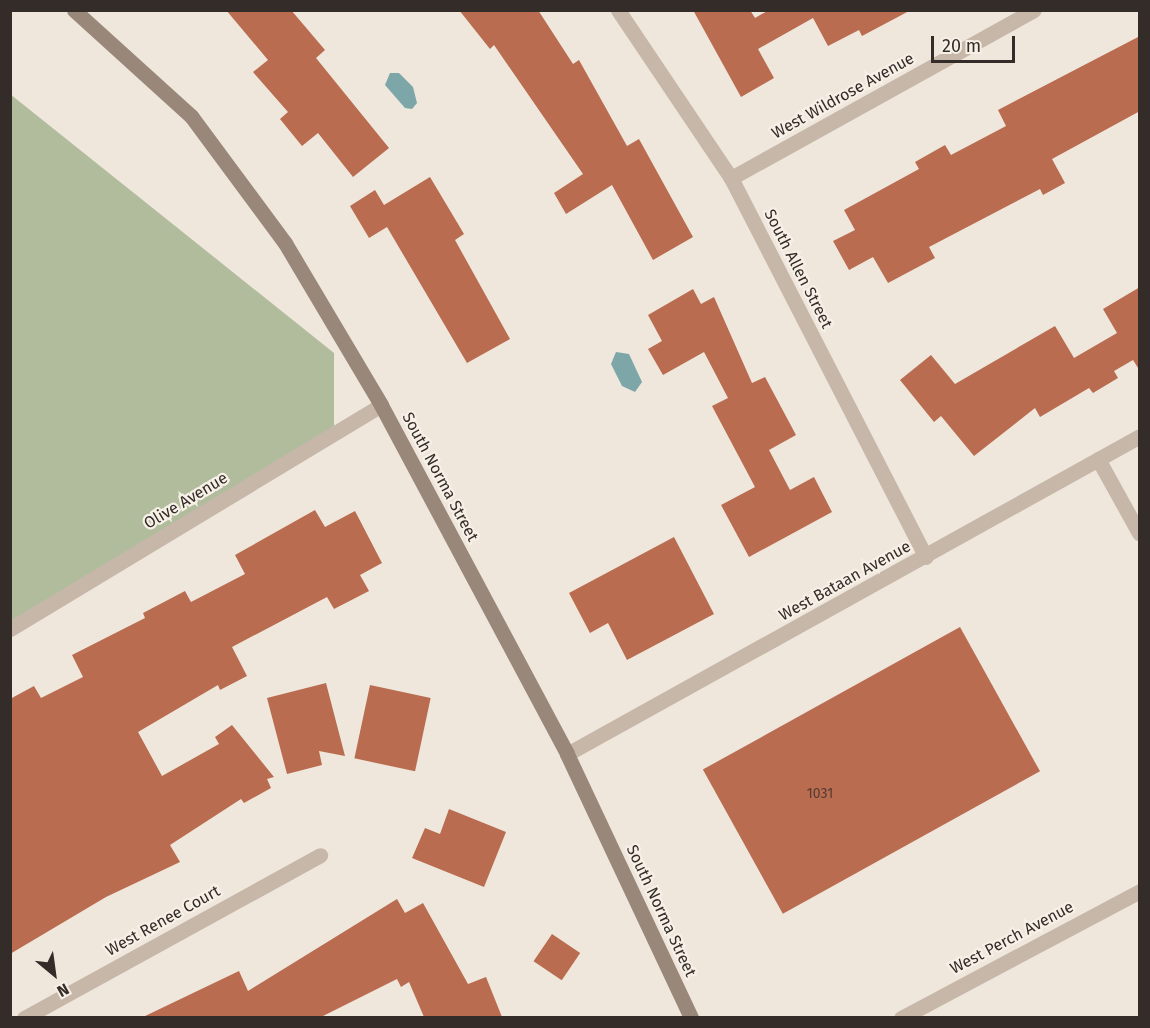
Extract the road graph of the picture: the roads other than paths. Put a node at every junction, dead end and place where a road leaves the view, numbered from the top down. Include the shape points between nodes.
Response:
1 (74, 10) edge
2 (618, 10) edge
3 (1034, 10) edge
4 (731, 178) junction
5 (381, 405) junction
6 (1140, 436) edge
7 (1098, 459) junction
8 (1139, 533) edge
9 (926, 557) junction
10 (10, 629) edge
11 (567, 754) junction
12 (320, 855) dead end
13 (1140, 891) edge
14 (24, 1017) edge
15 (691, 1017) edge
16 (901, 1017) edge

1 - 5 street, South Norma Street via 191,116 235,170 285,243
2 - 4 street, South Allen Street
3 - 4 street, West Wildrose Avenue
4 - 9 street, South Allen Street
5 - 10 street, Olive Avenue
5 - 11 street, South Norma Street
6 - 7 street, West Bataan Avenue
7 - 8 street
7 - 9 street, West Bataan Avenue
9 - 11 street, West Bataan Avenue
11 - 15 street, South Norma Street
12 - 14 street, West Renee Court
13 - 16 street, West Perch Avenue

